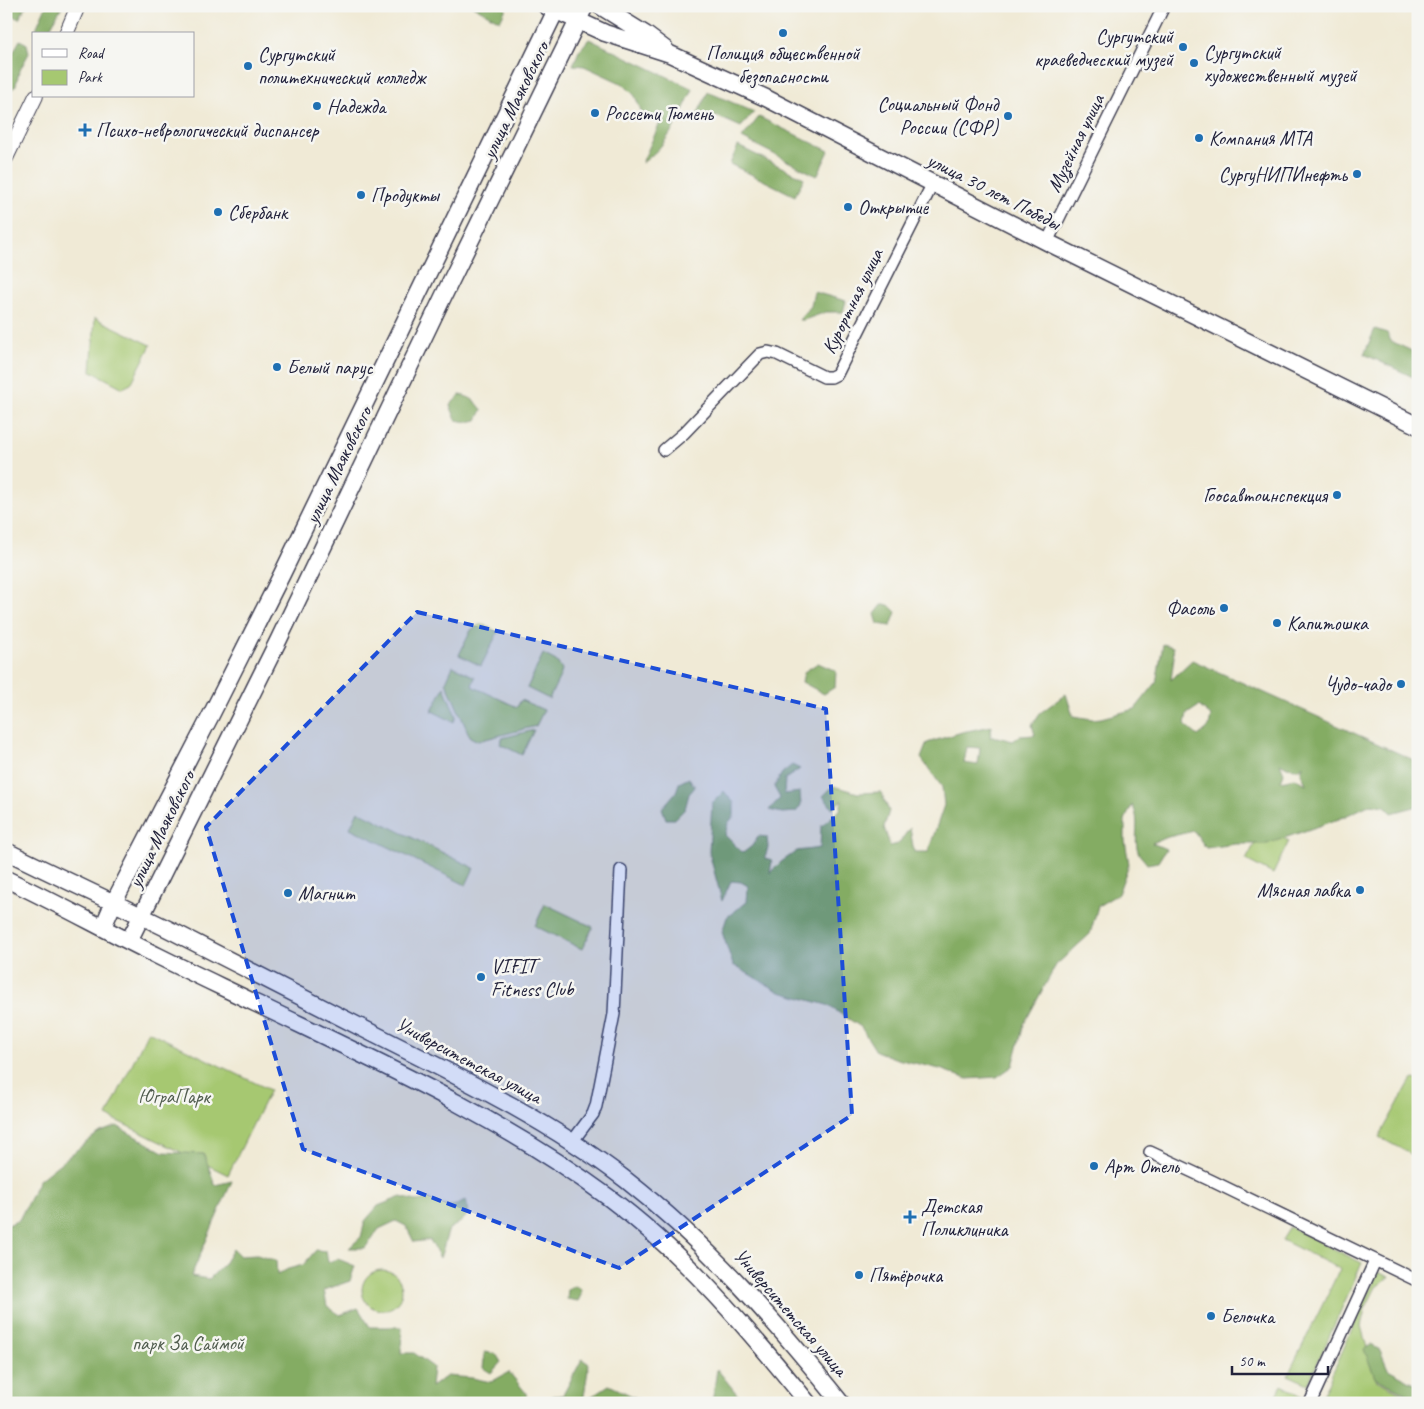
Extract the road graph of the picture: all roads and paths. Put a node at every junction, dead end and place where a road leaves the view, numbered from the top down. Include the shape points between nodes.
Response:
1 (78, 6) edge
2 (600, 6) edge
3 (1164, 6) edge
4 (553, 8) edge
5 (581, 13) edge
6 (67, 32) edge
7 (670, 54) junction
8 (35, 98) edge
9 (6, 158) edge
10 (933, 183) junction
11 (1047, 242) junction
12 (1418, 426) edge
13 (664, 450) dead end
14 (6, 851) edge
15 (621, 870) dead end
16 (11, 881) edge
17 (113, 904) junction
18 (142, 917) junction
19 (103, 927) junction
20 (129, 941) junction
21 (572, 1142) junction
22 (1150, 1152) dead end
23 (1375, 1260) junction
24 (1418, 1281) edge
25 (808, 1403) edge
26 (842, 1403) edge
27 (1310, 1403) edge

1 - 6 street
2 - 7 main road
3 - 11 street, Музейная улица
4 - 5 main road, улица 30 лет Победы
4 - 17 main road, улица Маяковского via 282,574
5 - 7 main road, улица 30 лет Победы via 605,33
5 - 18 main road, улица Маяковского
7 - 10 main road, улица 30 лет Победы via 766,98
8 - 9 street
10 - 11 main road, улица 30 лет Победы
10 - 13 street, Курортная улица via 837,374 824,377 777,354 760,354
11 - 12 main road, улица 30 лет Победы
14 - 17 main road, Университетская улица
15 - 21 street via 614,1014 596,1106
16 - 19 main road
17 - 18 main road, Университетская улица
17 - 19 main road, улица Маяковского
18 - 20 main road, улица Маяковского
18 - 21 main road, Университетская улица via 432,1063
19 - 20 main road
20 - 25 main road via 427,1087 561,1164 609,1198 682,1260
21 - 26 main road, Университетская улица via 644,1194 710,1254 771,1318
22 - 23 street
23 - 24 street
23 - 27 street

